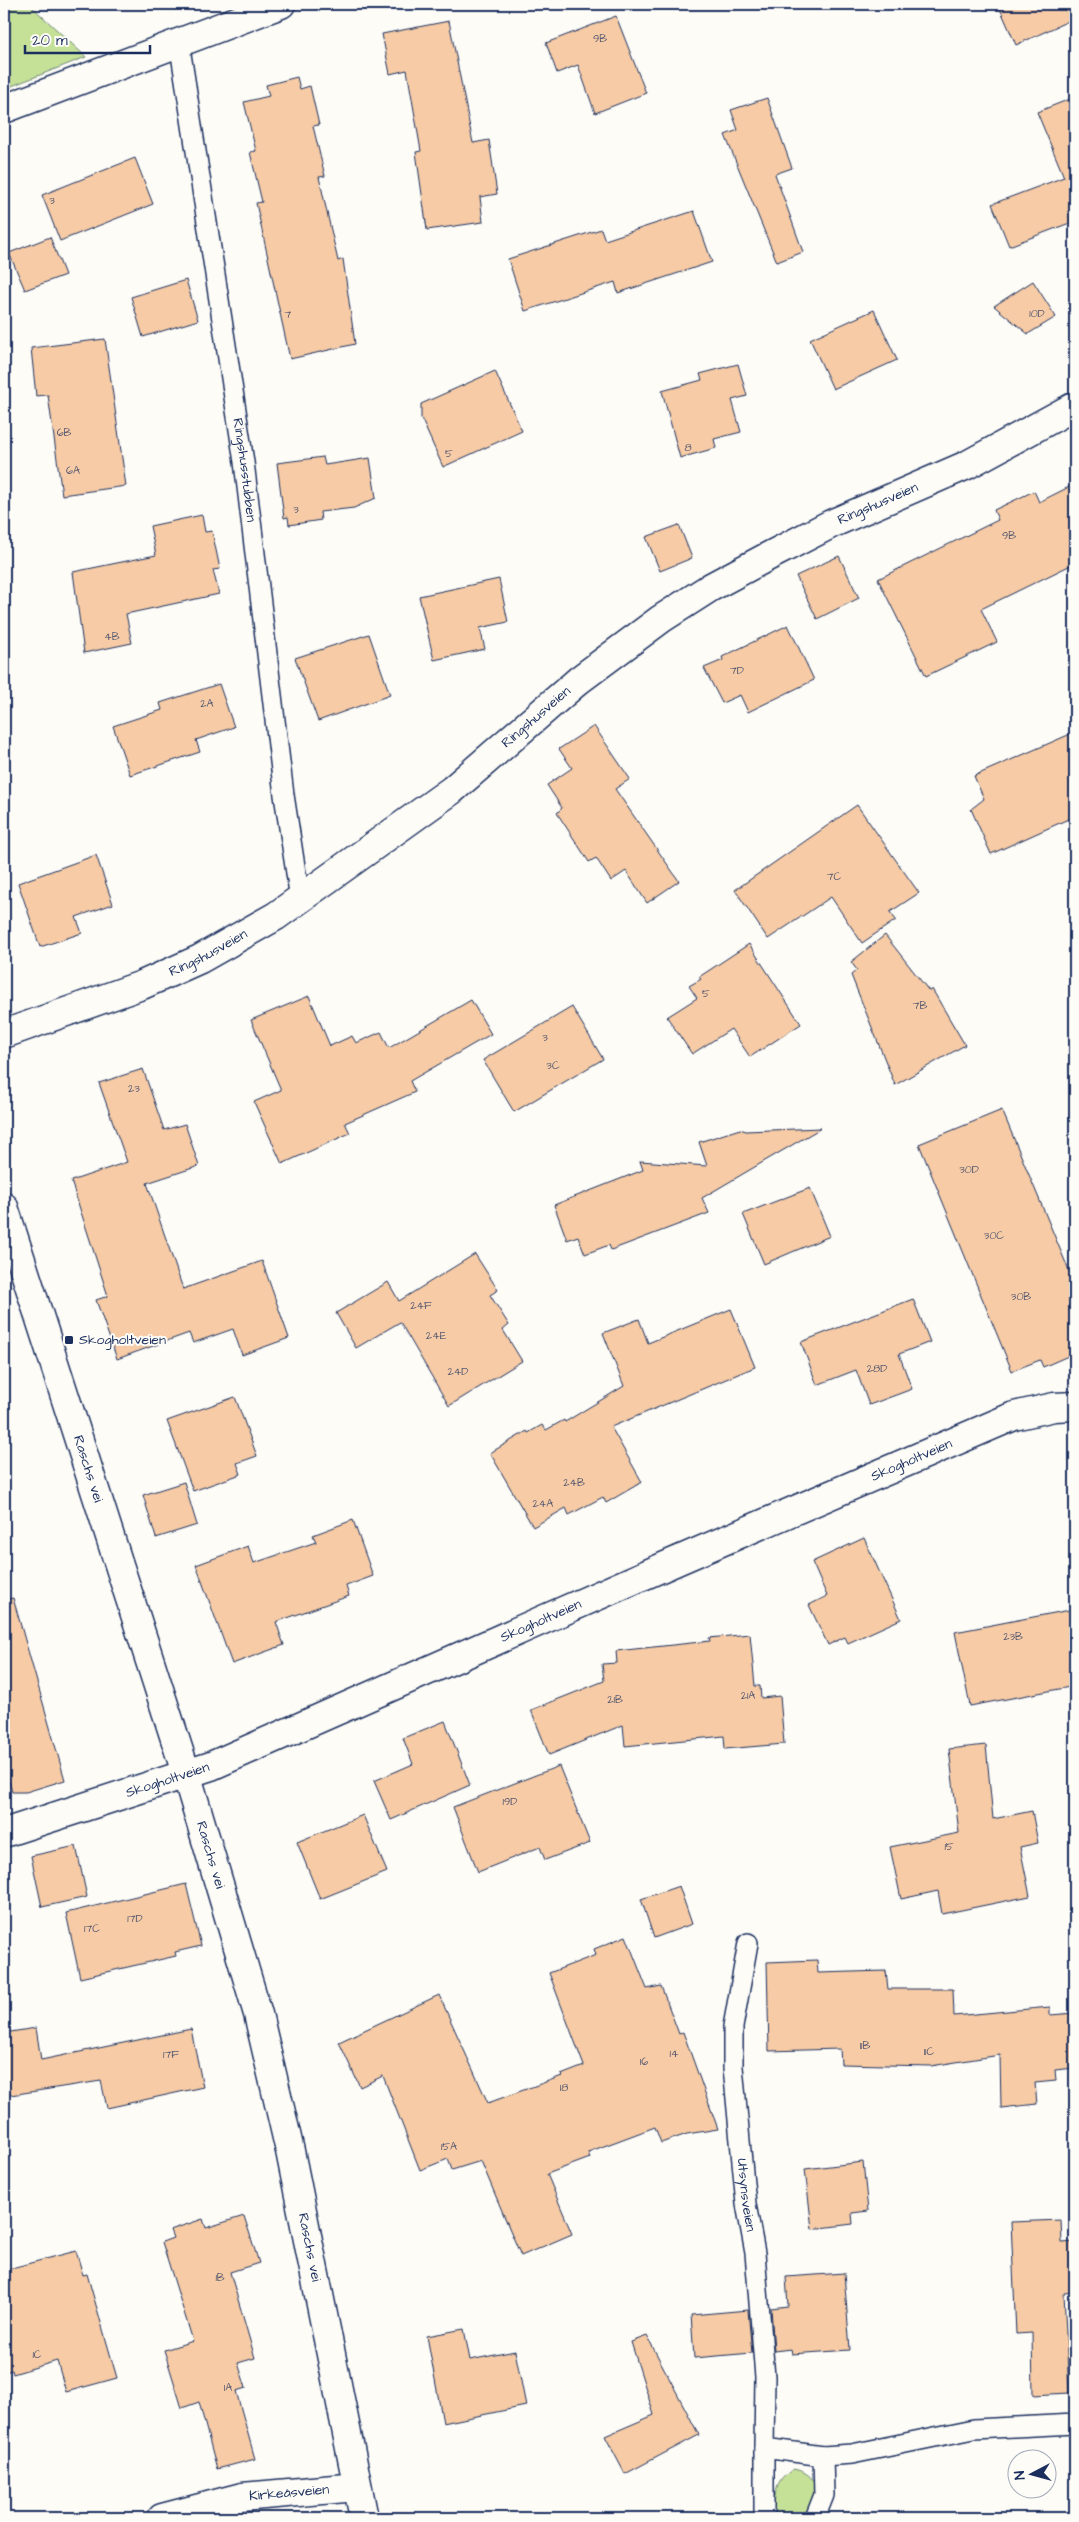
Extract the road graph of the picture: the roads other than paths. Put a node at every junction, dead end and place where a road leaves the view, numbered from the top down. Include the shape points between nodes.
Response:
1 (281, 4) edge
2 (179, 41) junction
3 (4, 109) edge
4 (1075, 406) edge
5 (300, 899) junction
6 (4, 1034) edge
7 (4, 1206) edge
8 (1075, 1406) edge
9 (186, 1773) junction
10 (4, 1833) edge
11 (748, 1942) dead end
12 (1075, 2424) edge
13 (764, 2448) junction
14 (824, 2456) junction
15 (357, 2487) junction
16 (162, 2518) edge
17 (364, 2518) edge
18 (764, 2518) edge
19 (815, 2518) edge

1 - 2 street
2 - 3 street
2 - 5 lane, Ringshusstubben via 244,462 284,794
4 - 5 street, Ringshusveien via 967,464 831,524 768,556 661,618 578,680 452,790
5 - 6 street, Ringshusveien via 200,959 142,985
7 - 9 street, Raschs vei
8 - 9 street, Skogholtveien via 1014,1416 211,1766
9 - 10 street, Skogholtveien
9 - 15 street, Raschs vei via 258,2014
11 - 13 lane, Utsynsveien via 733,2027 733,2067 746,2204 755,2253 765,2377
12 - 14 lane via 974,2429 852,2454
13 - 14 lane
13 - 18 lane, Utsynsveien
14 - 19 lane via 824,2495
15 - 16 street, Kirkeåsveien via 242,2497
15 - 17 street, Raschs vei

